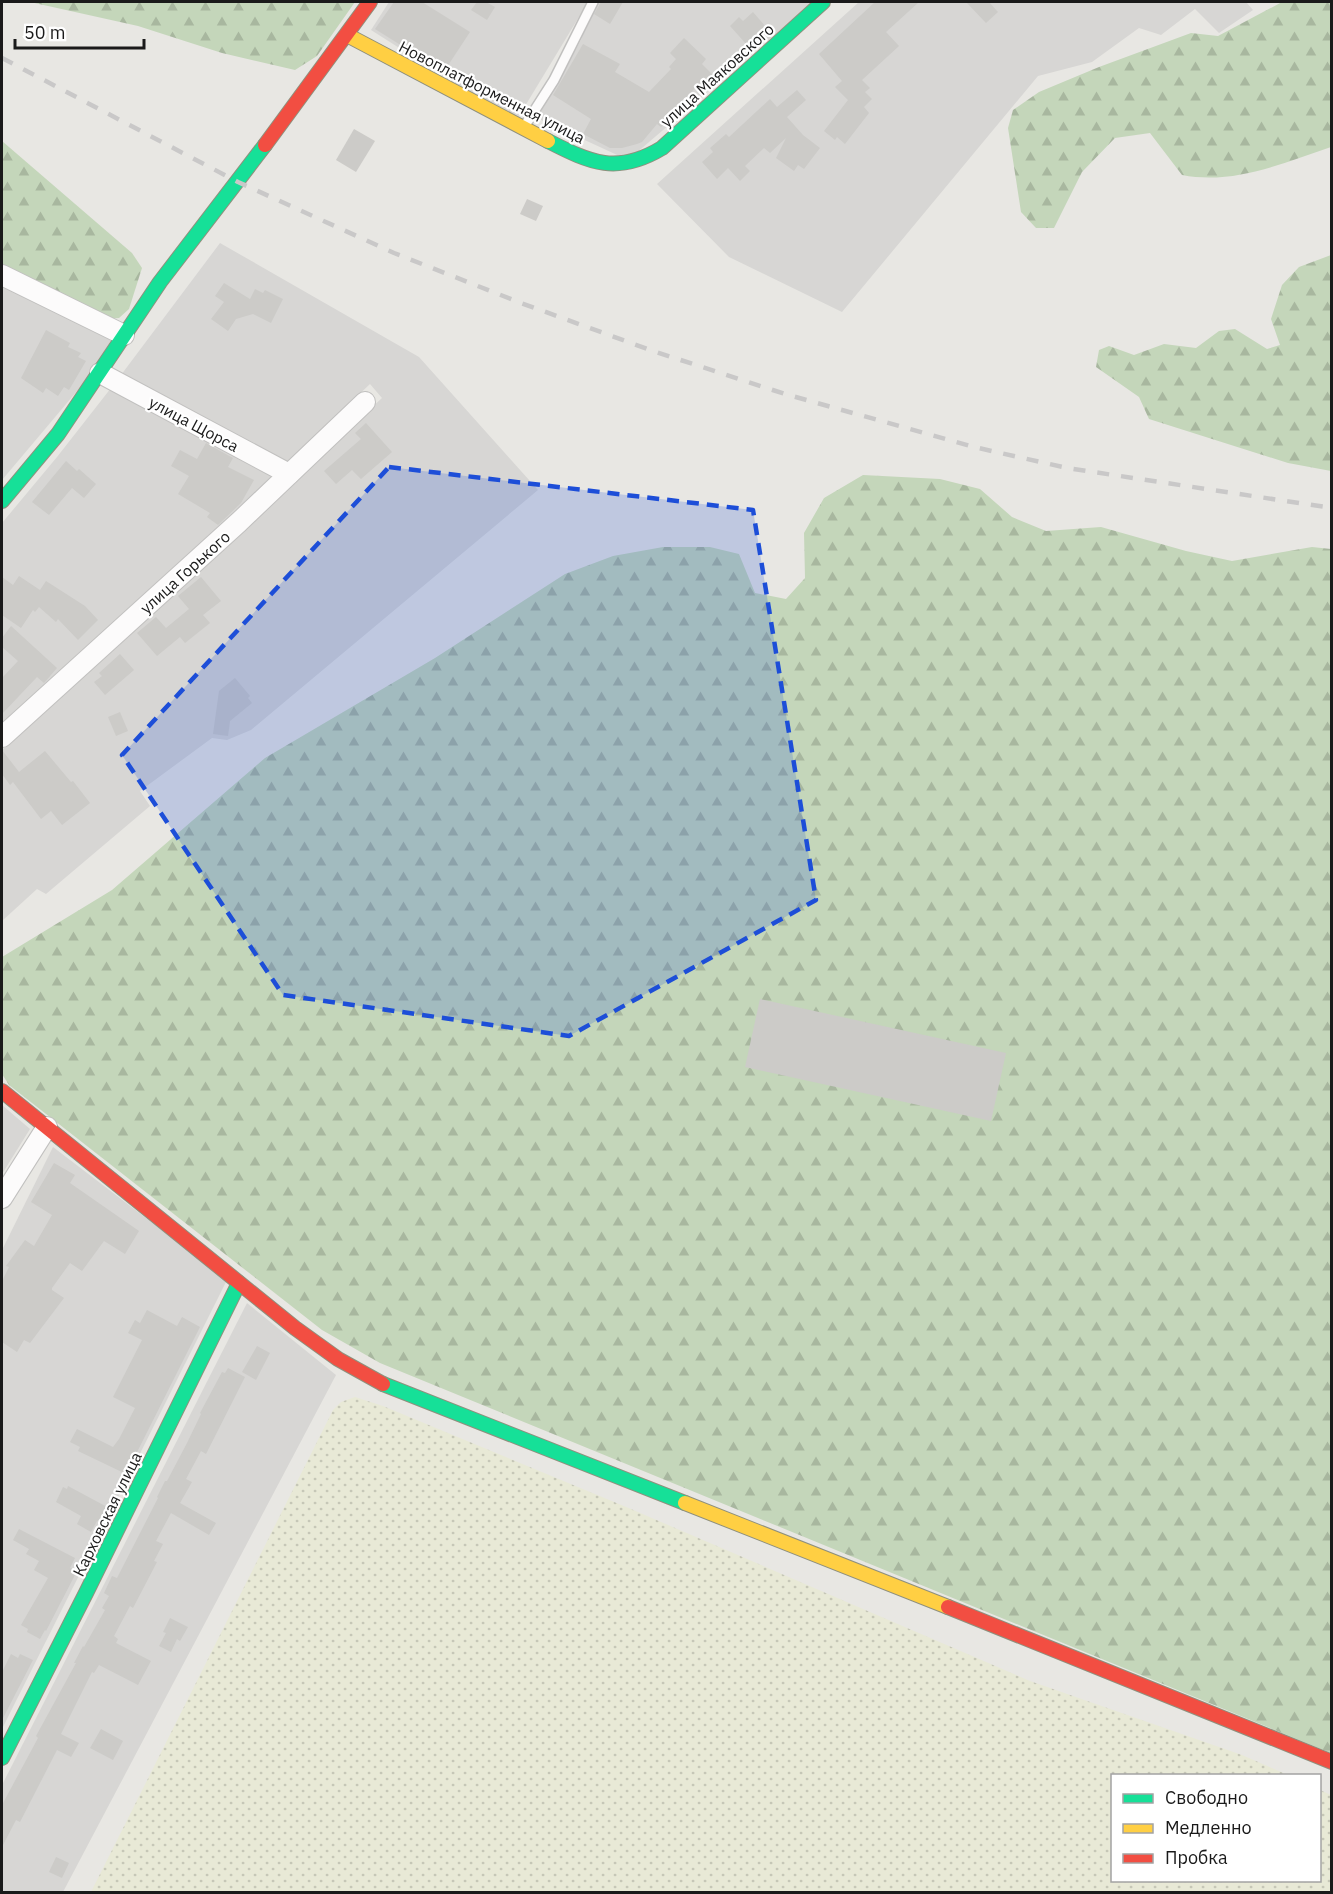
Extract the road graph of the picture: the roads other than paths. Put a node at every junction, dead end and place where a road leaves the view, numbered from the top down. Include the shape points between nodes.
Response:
1 (370, 2) edge
2 (593, 2) edge
3 (823, 2) edge
4 (347, 35) junction
5 (523, 129) junction
6 (627, 163) joint
7 (2, 275) edge
8 (124, 335) junction
9 (100, 373) junction
10 (365, 402) dead end
11 (289, 474) junction
12 (2, 501) edge
13 (2, 738) edge
14 (2, 1091) edge
15 (47, 1128) junction
16 (2, 1198) edge
17 (239, 1283) junction
18 (2, 1758) edge
19 (1332, 1762) edge

1 - 4 street
2 - 5 lane via 554,80
3 - 6 street, улица Маяковского via 662,148
4 - 5 street, Новоплатформенная улица
4 - 8 street
5 - 6 street, Новоплатформенная улица via 586,160 611,165
7 - 8 street
8 - 9 street
9 - 11 street, улица Щорса
9 - 12 street via 58,434
10 - 11 street, улица Горького
11 - 13 street, улица Горького
14 - 15 street
15 - 16 street
15 - 17 street
17 - 18 street, Карховская улица
17 - 19 street via 337,1359 383,1384

